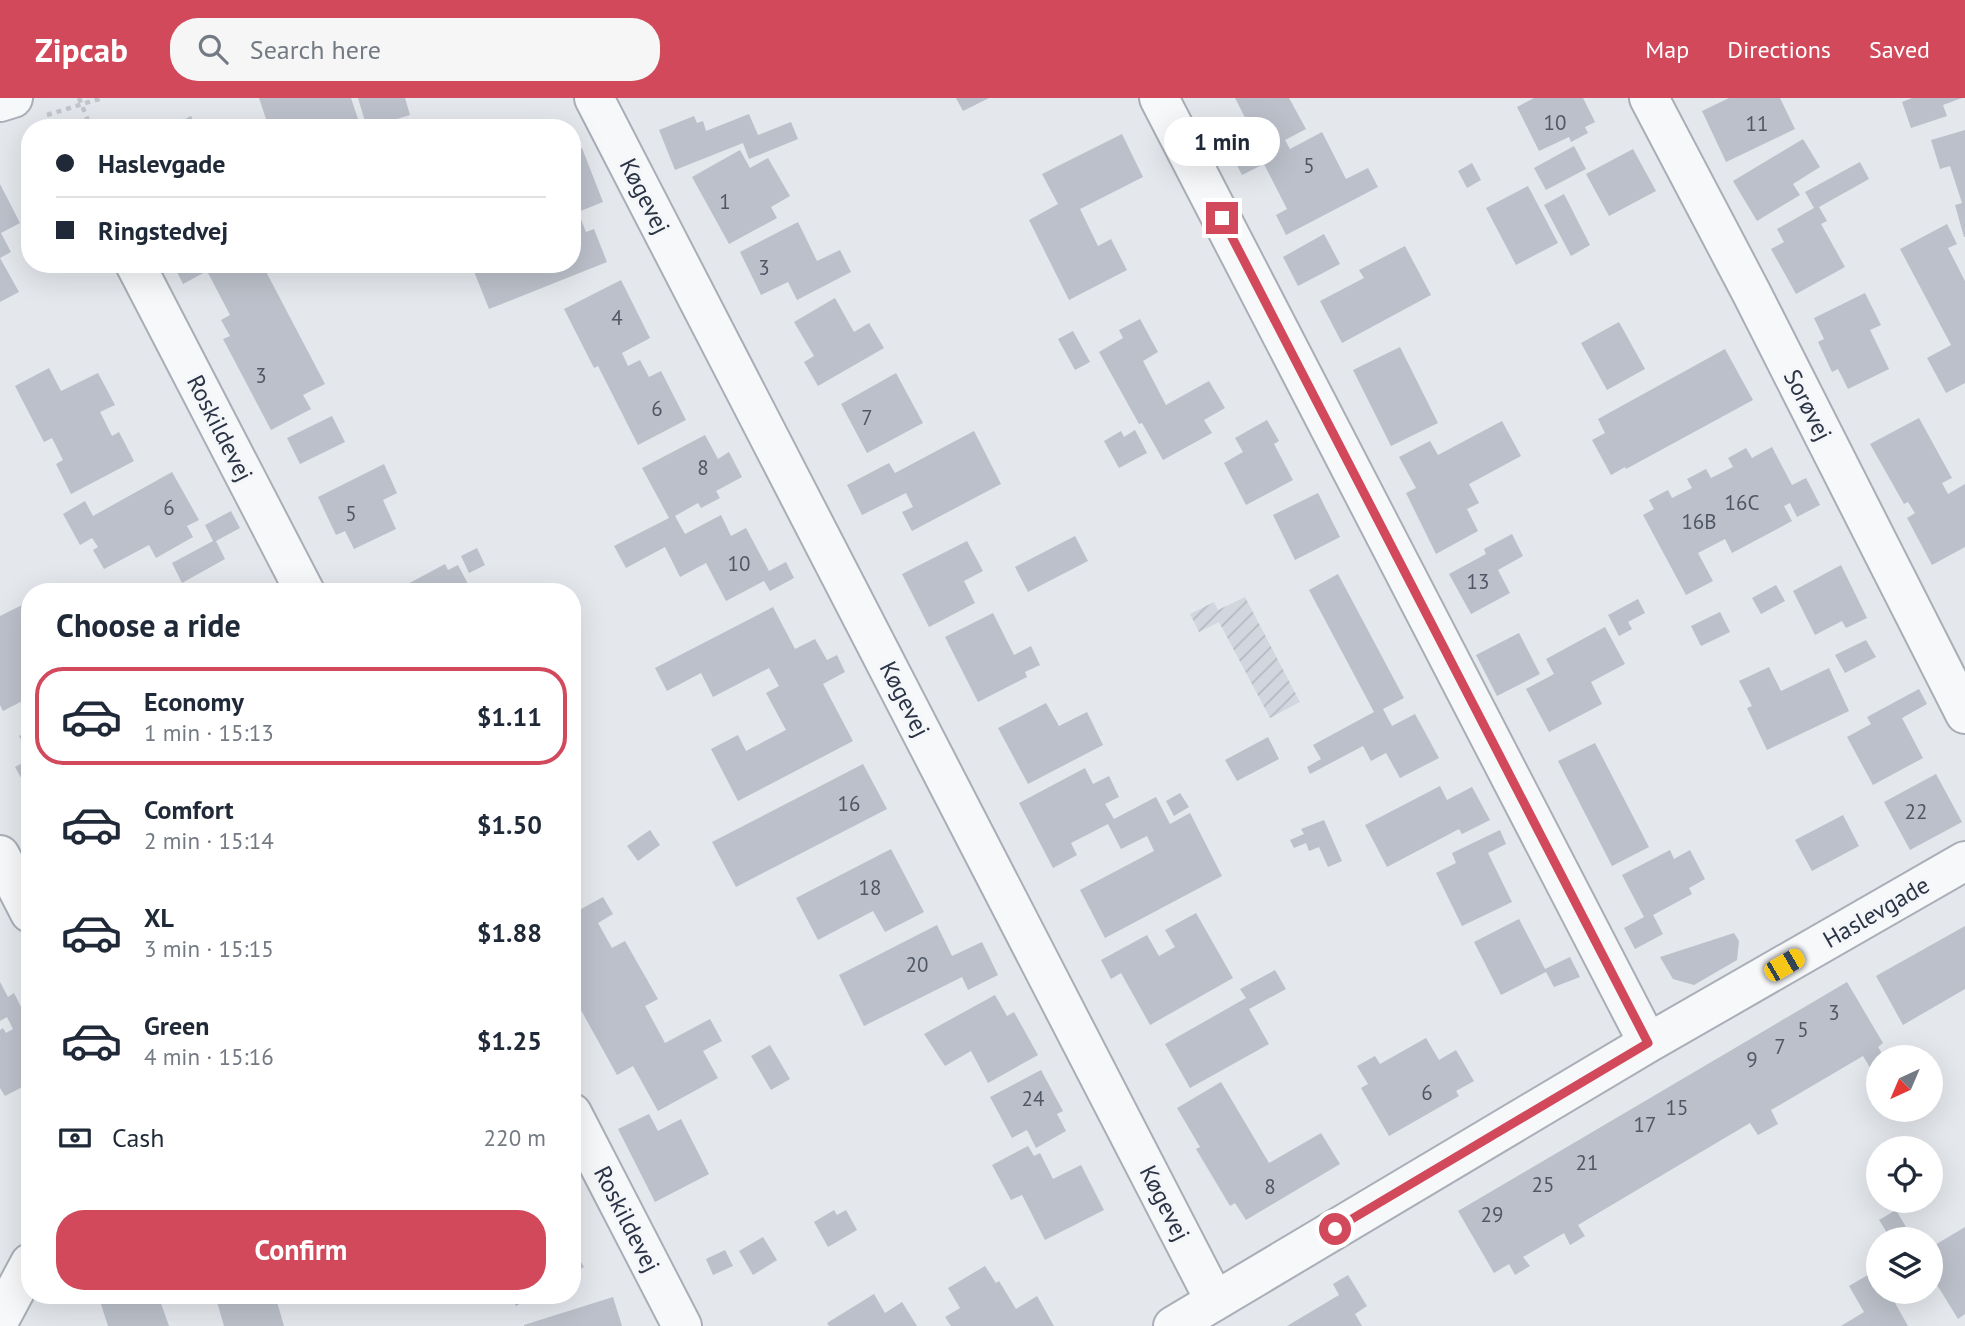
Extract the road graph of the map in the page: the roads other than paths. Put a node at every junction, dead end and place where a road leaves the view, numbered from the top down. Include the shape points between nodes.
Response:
1 (13, 98) edge
2 (594, 98) edge
3 (1159, 98) edge
4 (1649, 98) edge
5 (0, 102) edge
6 (140, 273) edge
7 (300, 583) edge
8 (1965, 714) edge
9 (0, 855) edge
10 (1965, 860) edge
11 (21, 896) edge
12 (1648, 1043) junction
13 (581, 1130) edge
14 (21, 1280) edge
15 (1215, 1301) junction
16 (0, 1319) edge
17 (682, 1326) edge
18 (1173, 1326) edge

1 - 5 street
2 - 15 street, Køgevej
3 - 12 street
4 - 8 street, Sorøvej
6 - 7 street, Roskildevej
9 - 11 street
10 - 12 street, Haslevgade
12 - 15 street, Haslevgade
13 - 17 street, Roskildevej
14 - 16 street
15 - 18 street, Haslevgade

